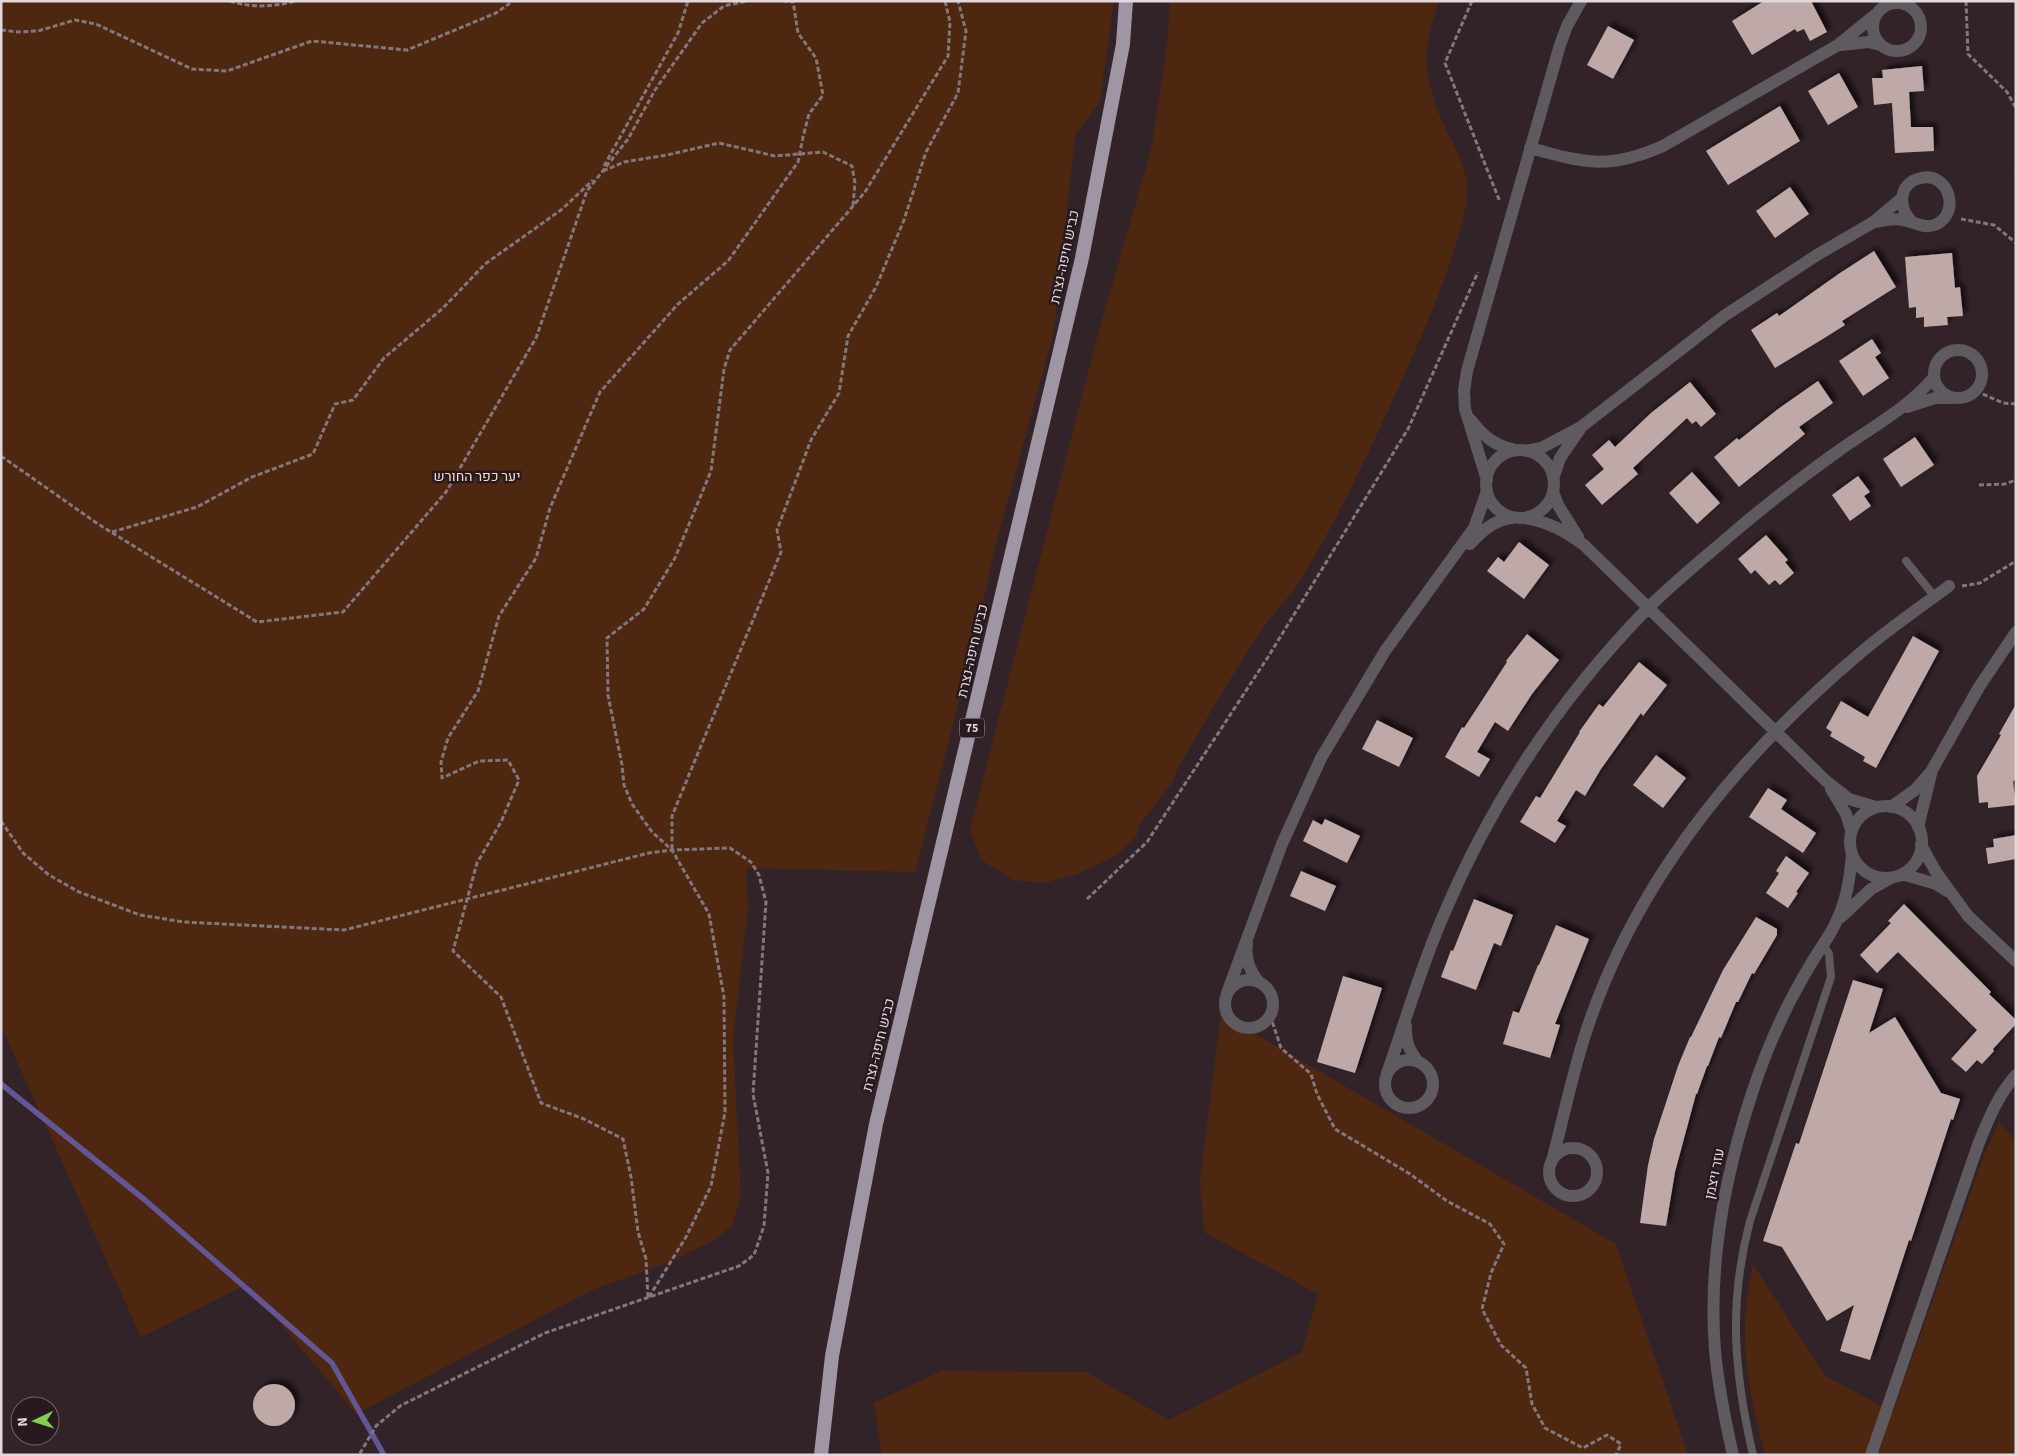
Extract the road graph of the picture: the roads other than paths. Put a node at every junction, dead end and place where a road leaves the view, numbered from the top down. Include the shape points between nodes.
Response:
1 (1126, 1) edge
2 (1581, 1) edge
3 (1875, 16) junction
4 (1838, 45) junction
5 (1881, 45) junction
6 (1530, 148) junction
7 (1902, 198) junction
8 (1872, 222) junction
9 (1913, 223) junction
10 (1934, 377) junction
11 (1952, 398) junction
12 (1465, 401) junction
13 (1902, 409) junction
14 (1585, 424) junction
15 (1520, 450) junction
16 (1554, 476) junction
17 (1487, 485) junction
18 (1553, 492) junction
19 (1519, 518) junction
20 (1584, 545) junction
21 (1906, 561) dead end
22 (1449, 565) junction
23 (1949, 586) road end
24 (1934, 597) junction
25 (1648, 608) junction
26 (2016, 632) edge
27 (1775, 731) junction
28 (1932, 770) junction
29 (1826, 781) junction
30 (1876, 807) junction
31 (1891, 807) junction
32 (1918, 827) junction
33 (1852, 830) junction
34 (1921, 845) junction
35 (1852, 854) junction
36 (1897, 876) junction
37 (1951, 893) junction
38 (1837, 921) junction
39 (1247, 934) junction
40 (1823, 944) junction
41 (2016, 961) edge
42 (1258, 982) junction
43 (1227, 993) junction
44 (1407, 1011) junction
45 (1418, 1062) junction
46 (1388, 1073) junction
47 (2016, 1075) edge
48 (1563, 1120) junction
49 (1576, 1148) junction
50 (1552, 1161) junction
51 (821, 1455) edge
52 (1732, 1455) edge
53 (1753, 1455) edge
54 (1871, 1455) edge

1 - 51 highway, כביש חיפה-נצרת / 75 via 1123,44 1082,258 876,1124 834,1346
2 - 6 street via 1560,44
3 - 4 street
3 - 5 street via 1873,30
3 - 5 street via 1885,5 1899,2 1912,8 1920,18 1918,38 1910,48 1897,51
4 - 5 street via 1868,42
4 - 6 street via 1642,155 1626,160 1593,162
6 - 12 street via 1467,371
7 - 8 street
7 - 9 street via 1904,212
7 - 9 street via 1914,180 1928,177 1935,179 1949,194 1950,207 1939,223
8 - 9 street via 1896,219
8 - 14 street via 1731,312
10 - 11 street via 1940,390
10 - 11 street via 1941,357 1953,350 1974,355 1981,366 1982,379 1976,391 1965,398
10 - 13 street
11 - 13 street via 1936,398
12 - 15 street via 1471,420 1489,440 1502,448
12 - 17 street
13 - 25 street via 1793,484
14 - 15 street via 1541,448
14 - 16 street via 1560,458
15 - 16 street via 1542,458
15 - 17 street via 1501,456 1493,463
16 - 18 street
17 - 19 street via 1494,506 1503,514
17 - 22 street via 1474,528
18 - 19 street via 1546,507 1536,514
18 - 20 street
19 - 20 street via 1541,520 1565,531
19 - 22 street via 1503,518 1494,523
20 - 25 street
21 - 24 lane
22 - 39 street via 1380,658 1321,758 1282,844
23 - 24 street
24 - 27 street via 1858,655
25 - 27 street
25 - 44 street via 1579,685 1500,799 1444,914
26 - 28 street via 1979,687
27 - 29 street
27 - 48 street via 1713,800 1662,872 1637,915 1588,1026
28 - 31 street via 1915,790
28 - 32 street
29 - 30 street via 1849,799
29 - 33 street
30 - 31 street
30 - 33 street via 1865,812
31 - 32 street via 1908,814
32 - 34 street
33 - 35 street
34 - 36 street via 1915,861
34 - 37 street
35 - 36 street via 1867,873 1878,877
35 - 38 street via 1846,897
36 - 37 street via 1936,884
36 - 38 street via 1871,889
37 - 41 street via 1968,916
38 - 40 street, עזר ויצמן
39 - 42 street via 1248,963
39 - 43 street
40 - 52 street, עזר ויצמן via 1779,1024 1758,1076 1728,1180 1718,1240 1715,1349
40 - 53 lane via 1829,954 1831,977 1742,1252 1735,1326 1737,1371
42 - 43 street via 1237,983
42 - 43 street via 1272,996 1273,1009 1267,1021 1255,1028 1236,1025 1226,1014
44 - 45 street via 1405,1036 1408,1048
44 - 46 street
45 - 46 street via 1397,1063
45 - 46 street via 1429,1070 1433,1082 1431,1096 1416,1108 1403,1108 1391,1100 1385,1087
47 - 54 street via 1996,1104 1978,1145
48 - 49 street
48 - 50 street
49 - 50 street via 1562,1151
49 - 50 street via 1589,1153 1596,1164 1595,1184 1586,1193 1567,1196 1555,1188 1549,1176

